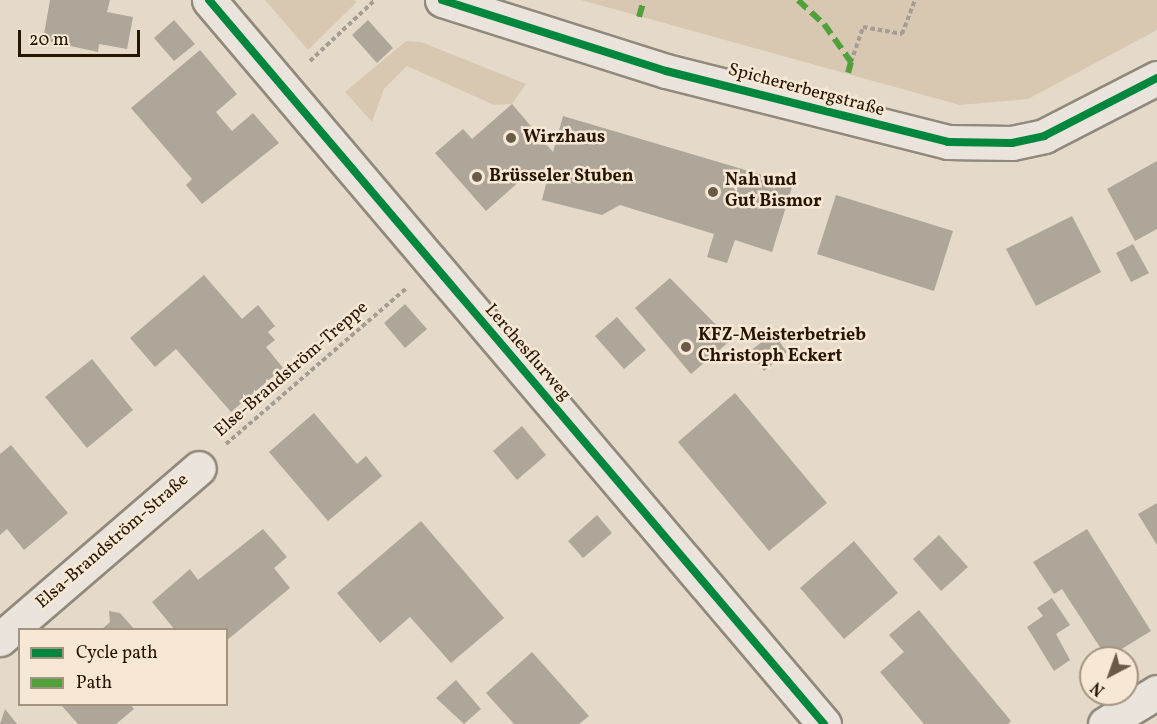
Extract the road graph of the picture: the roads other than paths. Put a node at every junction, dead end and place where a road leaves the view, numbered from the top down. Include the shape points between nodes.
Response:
1 (209, 0) edge
2 (442, 0) edge
3 (1157, 78) edge
4 (199, 468) road end
5 (0, 639) edge
6 (1157, 692) edge
7 (824, 724) edge
8 (1105, 724) edge

1 - 7 street, Lerchesflurweg
2 - 3 street, Spichererbergstraße via 666,71 948,142 1012,143 1044,136
4 - 5 street, Elsa-Brandström-Straße
6 - 8 street

